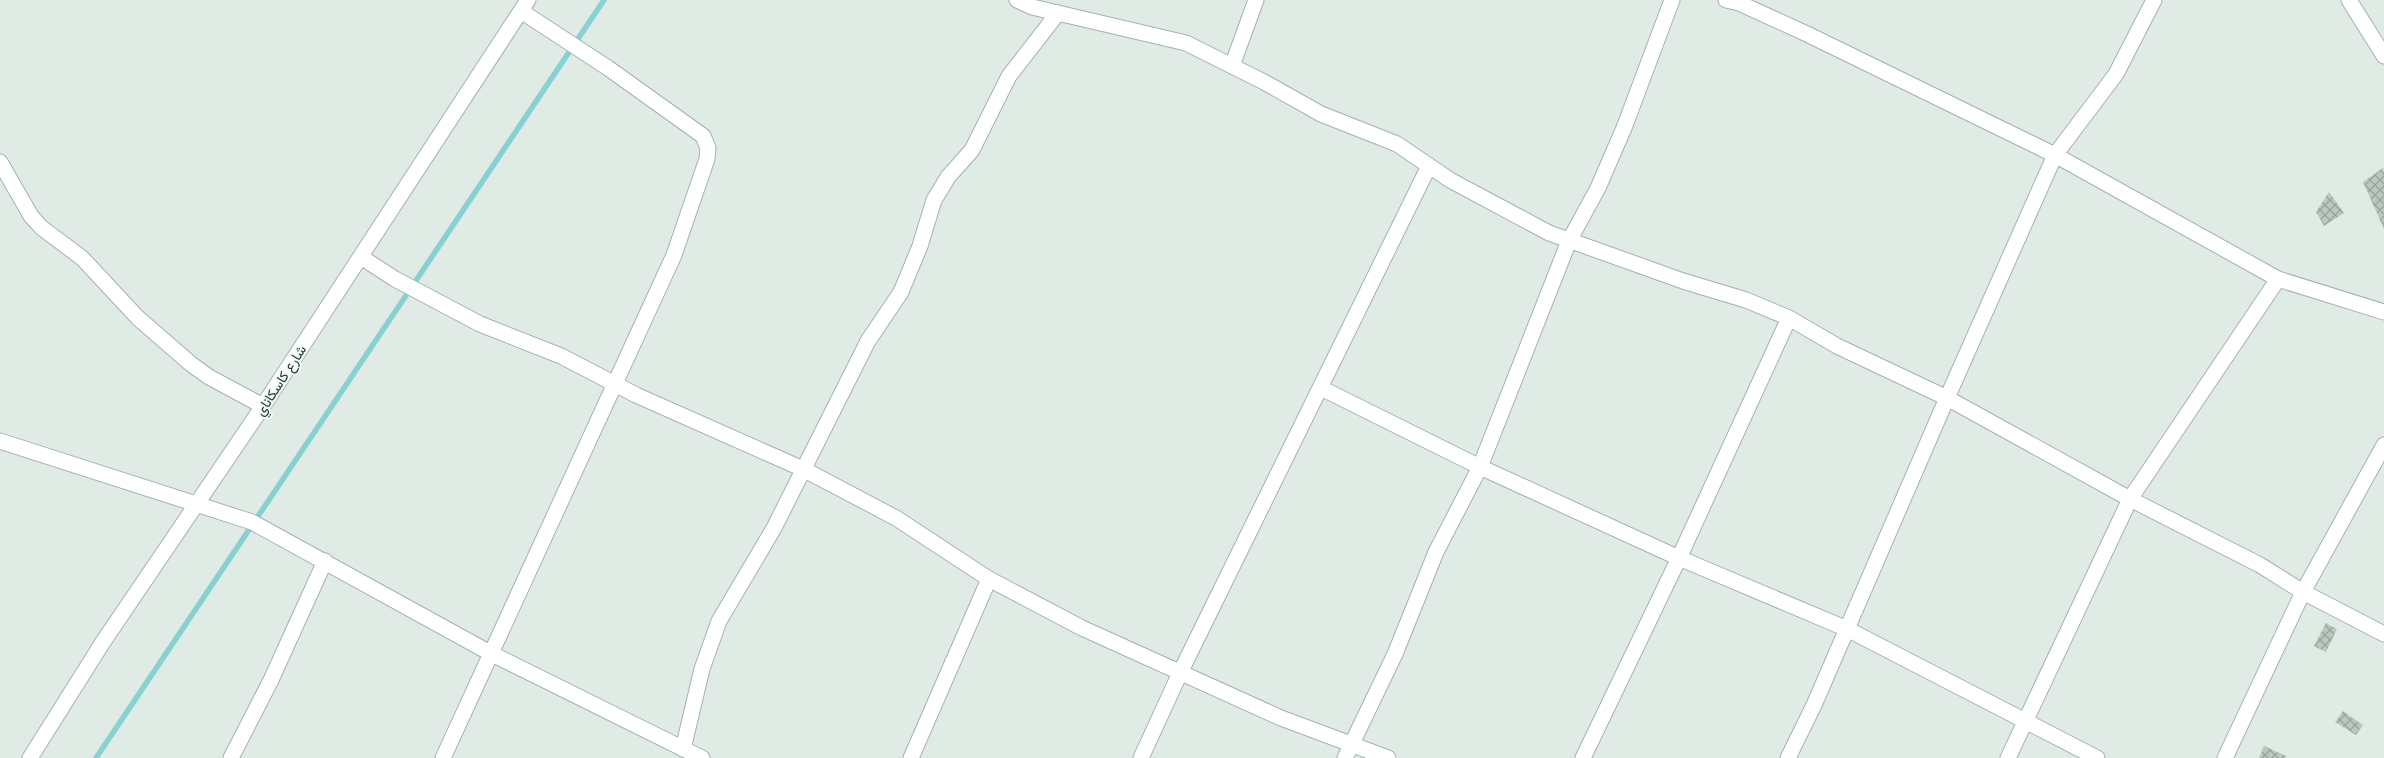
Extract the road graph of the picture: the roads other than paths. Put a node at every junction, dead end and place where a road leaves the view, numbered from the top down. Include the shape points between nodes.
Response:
1 (1017, 0) edge
2 (1256, 0) edge
3 (1672, 0) edge
4 (1726, 0) edge
5 (2154, 0) edge
6 (2348, 0) edge
7 (524, 6) edge
8 (1058, 13) junction
9 (2384, 56) edge
10 (1232, 66) junction
11 (2055, 155) junction
12 (0, 162) edge
13 (1429, 166) junction
14 (1570, 241) junction
15 (361, 257) junction
16 (2278, 279) junction
17 (2384, 312) edge
18 (1789, 318) junction
19 (616, 384) junction
20 (1321, 388) junction
21 (1947, 398) junction
22 (264, 406) junction
23 (0, 441) edge
24 (2384, 445) edge
25 (1480, 467) junction
26 (803, 469) junction
27 (2130, 499) junction
28 (197, 504) junction
29 (1679, 558) junction
30 (325, 561) junction
31 (989, 578) junction
32 (2303, 592) junction
33 (1847, 629) junction
34 (2384, 634) edge
35 (492, 654) junction
36 (1180, 673) junction
37 (2024, 721) junction
38 (1348, 751) edge
39 (693, 755) edge
40 (30, 758) edge
41 (231, 758) edge
42 (443, 758) edge
43 (911, 758) edge
44 (1141, 758) edge
45 (1388, 758) edge
46 (1583, 758) edge
47 (1788, 758) edge
48 (2008, 758) edge
49 (2097, 758) edge
50 (2225, 758) edge

1 - 8 street
2 - 10 street
3 - 14 street via 1624,128
4 - 11 street via 1807,34
5 - 11 street via 2116,74
6 - 9 street
7 - 15 street, شارع كاسكاناي
7 - 19 street via 703,136 708,148 674,255
8 - 10 street via 1186,43
8 - 26 street via 1009,76 972,150 948,177 934,200 901,292 868,341
10 - 13 street via 1322,114 1398,144
11 - 16 street
11 - 21 street
12 - 22 street via 31,216 82,258 138,318 209,377
13 - 14 street via 1532,224
13 - 20 street
14 - 18 street via 1746,300
14 - 25 street
15 - 19 street via 480,324 561,356
15 - 22 street, شارع كاسكاناي
16 - 17 street
16 - 27 street
18 - 21 street via 1836,346
18 - 29 street
19 - 26 street
19 - 35 street
20 - 25 street
20 - 36 street
21 - 27 street
21 - 33 street
22 - 28 street, شارع كاسكاناي
23 - 28 street
24 - 32 street
25 - 29 street
25 - 38 street via 1436,552 1395,654
26 - 31 street via 896,518
26 - 39 street via 774,528 719,620 702,670
27 - 32 street via 2260,565
27 - 37 street
28 - 30 street via 252,522
28 - 40 street, شارع كاسكاناي via 103,642
29 - 33 street
29 - 46 street
30 - 35 street
30 - 41 street
31 - 36 street via 1082,628
31 - 43 street
32 - 34 street
32 - 50 street
33 - 37 street
33 - 47 street
35 - 39 street
35 - 42 street
36 - 38 street
36 - 44 street
37 - 48 street
37 - 49 street
38 - 45 street

